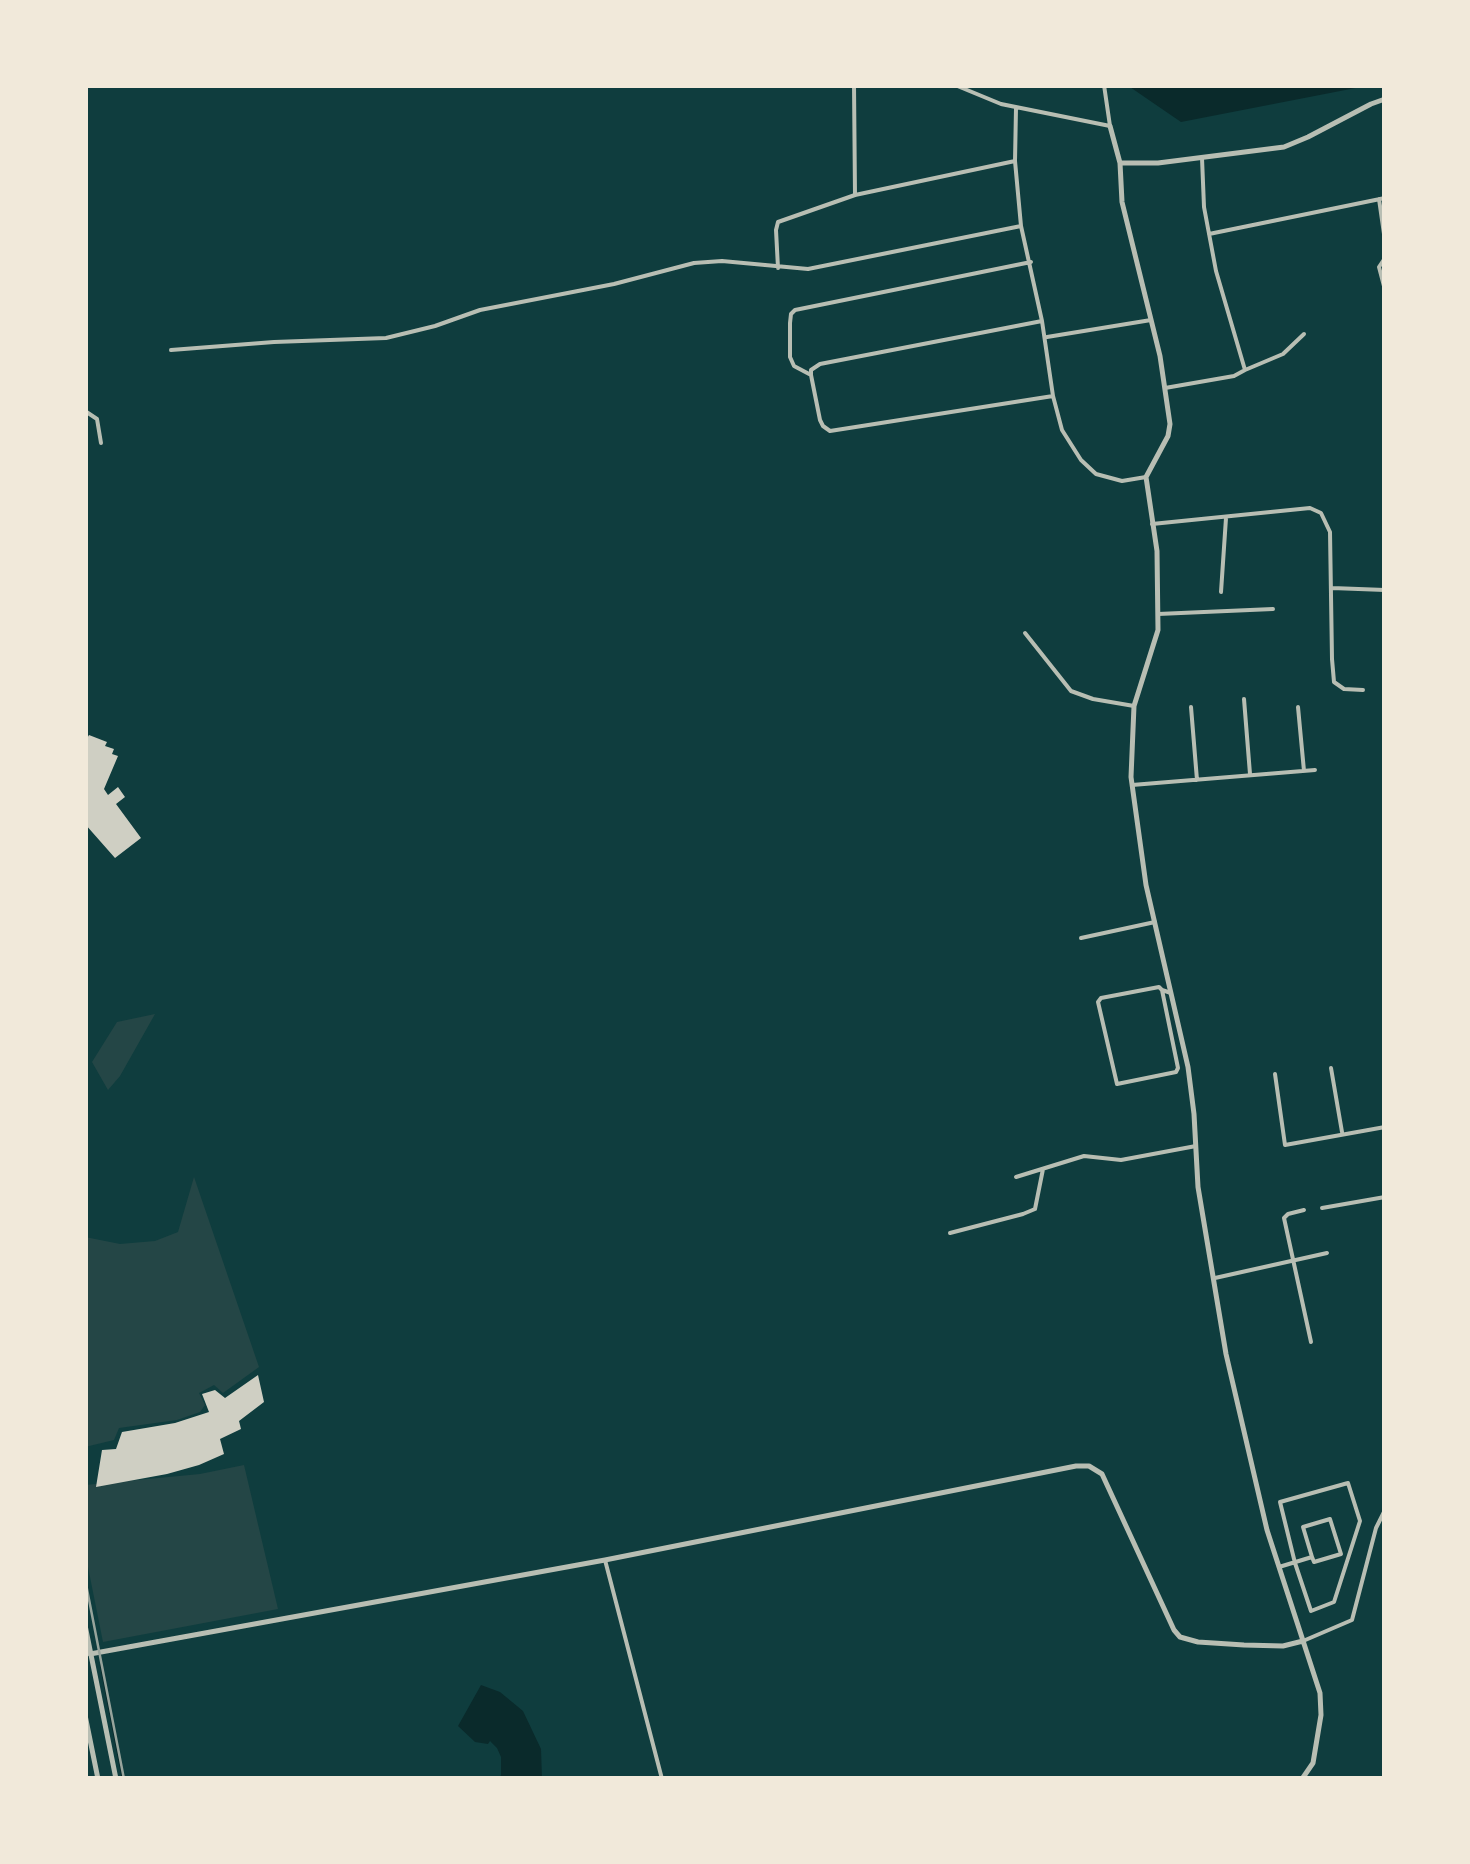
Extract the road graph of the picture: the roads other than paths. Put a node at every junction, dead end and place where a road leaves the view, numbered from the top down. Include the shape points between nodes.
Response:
1 (854, 85) edge
2 (954, 85) edge
3 (1104, 85) edge
4 (1385, 100) edge
5 (1016, 108) junction
6 (1110, 126) junction
7 (1202, 158) junction
8 (1016, 161) junction
9 (1120, 162) junction
10 (856, 195) junction
11 (1382, 199) edge
12 (1022, 226) junction
13 (1209, 234) junction
14 (1385, 241) edge
15 (1385, 258) edge
16 (1031, 262) junction
17 (778, 268) junction
18 (1385, 290) edge
19 (1151, 320) junction
20 (1042, 321) junction
21 (1304, 334) dead end
22 (1045, 337) junction
23 (171, 350) dead end
24 (1245, 370) junction
25 (811, 374) junction
26 (1165, 388) junction
27 (1053, 396) junction
28 (85, 410) edge
29 (101, 443) dead end
30 (1146, 478) junction
31 (1226, 518) junction
32 (1152, 524) junction
33 (1332, 588) junction
34 (1385, 590) edge
35 (1221, 592) dead end
36 (1273, 609) dead end
37 (1158, 614) junction
38 (1024, 633) dead end
39 (1364, 690) dead end
40 (1244, 698) dead end
41 (1134, 706) junction
42 (1191, 707) dead end
43 (1298, 707) dead end
44 (1315, 770) dead end
45 (1304, 771) junction
46 (1250, 775) junction
47 (1197, 780) junction
48 (1132, 785) junction
49 (1155, 922) junction
50 (1081, 938) dead end
51 (1162, 990) junction
52 (1171, 992) junction
53 (1188, 1067) junction
54 (1178, 1068) junction
55 (1331, 1068) dead end
56 (1275, 1074) dead end
57 (1385, 1128) edge
58 (1342, 1134) junction
59 (1197, 1146) junction
60 (1043, 1169) junction
61 (1016, 1177) dead end
62 (1385, 1197) edge
63 (1322, 1208) dead end
64 (1304, 1210) dead end
65 (950, 1233) dead end
66 (1327, 1253) dead end
67 (1293, 1260) junction
68 (1214, 1279) junction
69 (1310, 1342) dead end
70 (1385, 1510) edge
71 (1312, 1557) junction
72 (606, 1560) junction
73 (1295, 1563) junction
74 (1279, 1568) junction
75 (85, 1626) edge
76 (1303, 1642) junction
77 (90, 1654) junction
78 (85, 1715) edge
79 (98, 1779) edge
80 (116, 1779) edge
81 (662, 1779) edge
82 (1302, 1779) edge

1 - 10 street
2 - 5 street
3 - 6 street
4 - 7 street via 1284,147
5 - 6 street
5 - 8 street
6 - 9 street
7 - 9 street
7 - 13 street
8 - 10 street
8 - 12 street
9 - 19 street via 1122,202
10 - 17 street via 778,222
11 - 13 street
11 - 14 street
12 - 16 street
12 - 17 street via 808,269
13 - 24 street
15 - 18 street via 1379,267
16 - 20 street
16 - 25 street via 794,310 790,357
17 - 23 street via 694,263 386,338
19 - 22 street
19 - 26 street
20 - 22 street
20 - 25 street via 820,364
21 - 24 street via 1283,354
22 - 27 street
24 - 26 street
25 - 27 street via 820,420 830,431
26 - 30 street via 1168,436
27 - 30 street via 1080,460 1096,474
28 - 29 street via 98,418
30 - 32 street
31 - 32 street
31 - 33 street via 1310,508 1321,513 1330,532
31 - 35 street
32 - 37 street
33 - 34 street
33 - 39 street via 1334,682
36 - 37 street
37 - 41 street
38 - 41 street via 1071,691
40 - 46 street
41 - 48 street
42 - 47 street
43 - 45 street
44 - 45 street
45 - 46 street
46 - 47 street
47 - 48 street
48 - 49 street
49 - 50 street
49 - 52 street
51 - 52 street
51 - 54 street
51 - 54 street via 1098,1002 1116,1084
52 - 53 street
53 - 54 street
53 - 59 street
55 - 58 street
56 - 58 street via 1285,1144
57 - 58 street
59 - 60 street via 1121,1160 1084,1156
59 - 68 street
60 - 61 street
60 - 65 street via 1035,1209
62 - 63 street
64 - 67 street via 1284,1218
66 - 67 street
67 - 68 street
67 - 69 street
68 - 74 street
70 - 76 street via 1352,1620
71 - 71 street via 1303,1526 1330,1519 1341,1554 1314,1562
71 - 73 street
72 - 76 street via 1089,1466 1108,1482 1180,1637 1244,1645
72 - 77 street
72 - 81 street
73 - 73 street via 1311,1611 1334,1602 1360,1521 1348,1483 1280,1502
73 - 74 street
74 - 76 street
75 - 77 street
76 - 82 street via 1321,1716 1313,1763
77 - 80 street
78 - 79 street

